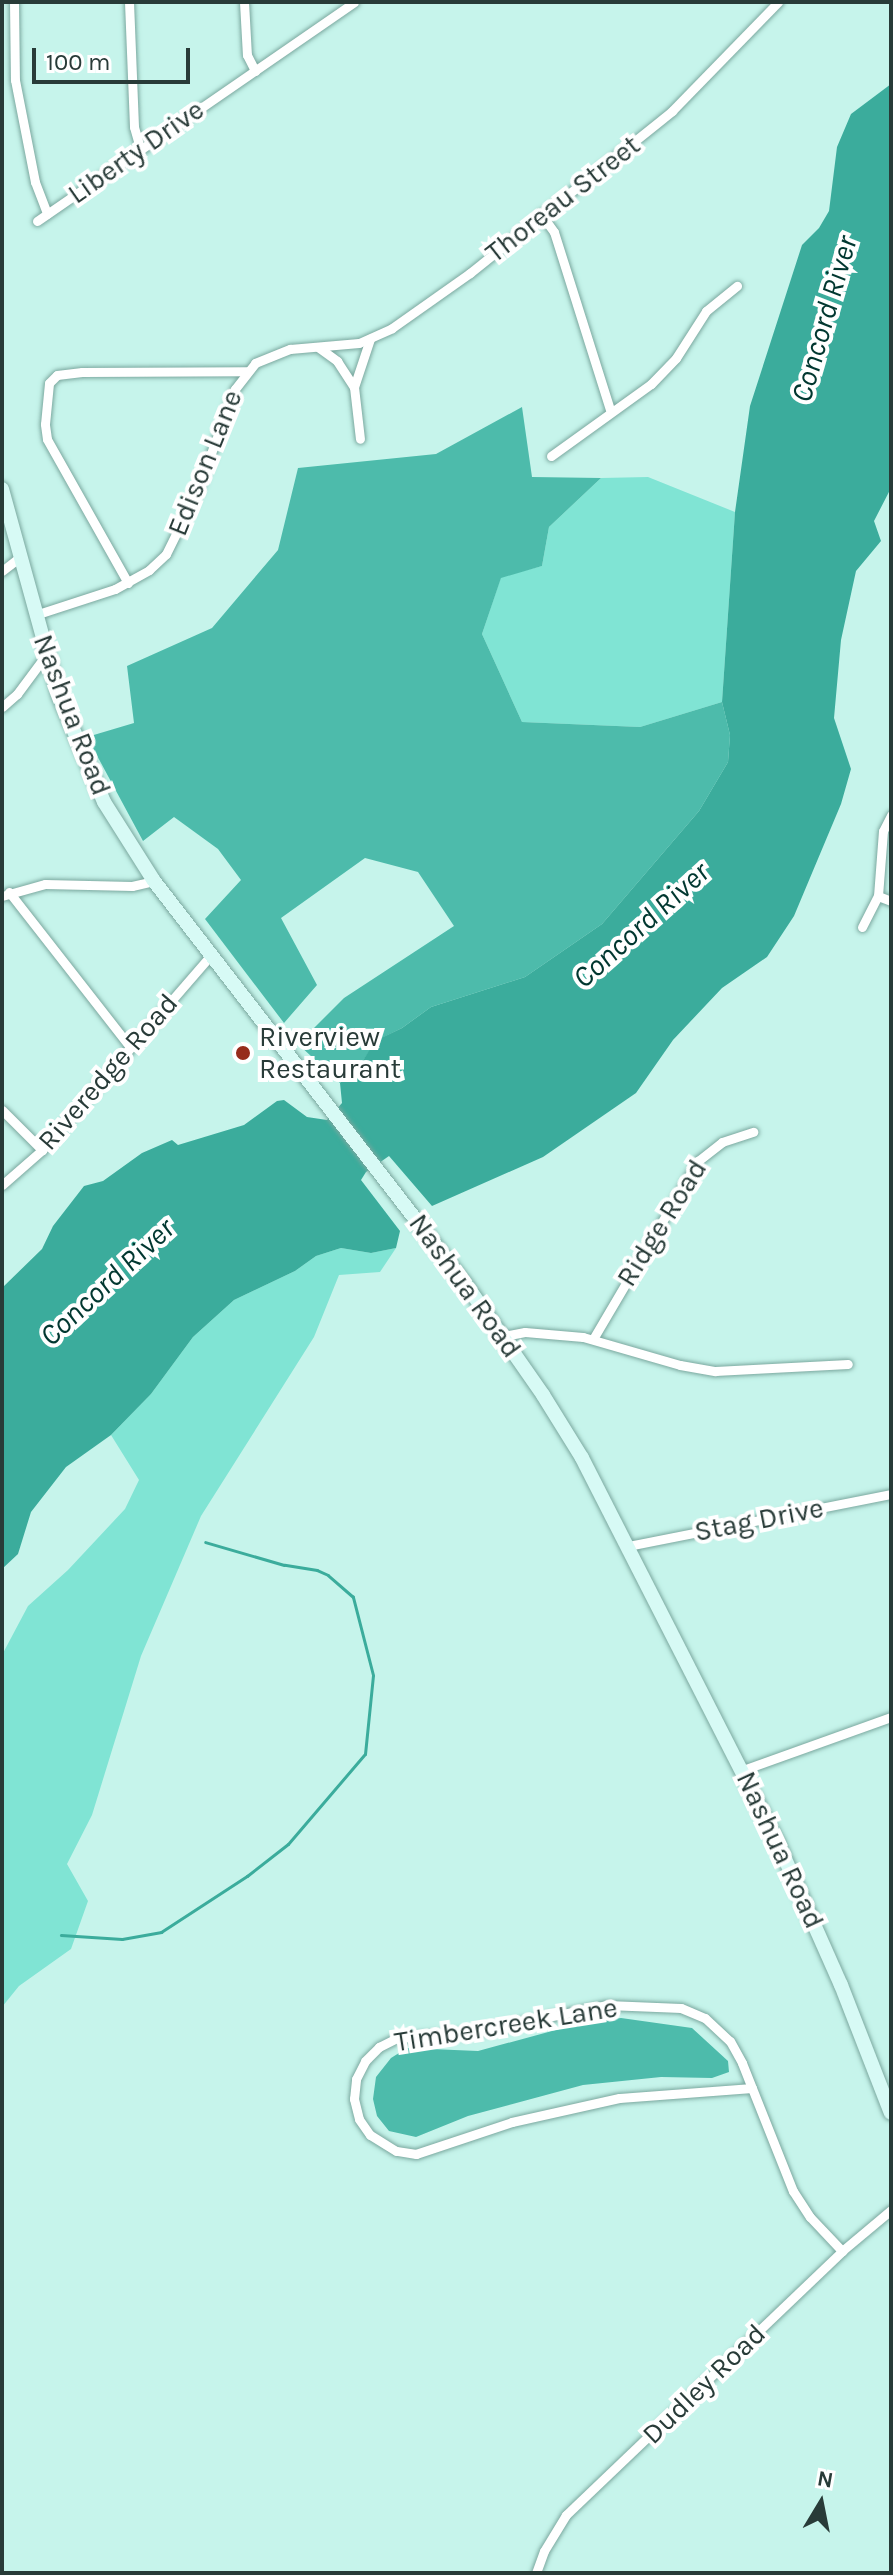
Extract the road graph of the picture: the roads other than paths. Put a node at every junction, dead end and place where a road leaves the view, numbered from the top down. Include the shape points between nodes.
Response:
1 (14, 2) edge
2 (129, 2) edge
3 (244, 2) edge
4 (354, 2) edge
5 (778, 2) edge
6 (255, 71) junction
7 (140, 148) junction
8 (47, 214) junction
9 (541, 214) junction
10 (37, 221) dead end
11 (737, 286) dead end
12 (370, 339) junction
13 (318, 347) junction
14 (247, 371) junction
15 (354, 387) junction
16 (610, 410) junction
17 (360, 439) dead end
18 (551, 456) dead end
19 (2, 489) edge
20 (20, 557) junction
21 (2, 571) edge
22 (128, 583) junction
23 (35, 615) junction
24 (46, 655) junction
25 (2, 707) edge
26 (891, 815) edge
27 (154, 881) junction
28 (6, 894) edge
29 (878, 896) junction
30 (891, 901) edge
31 (862, 927) dead end
32 (211, 955) junction
33 (130, 1047) junction
34 (2, 1110) edge
35 (753, 1132) dead end
36 (42, 1150) junction
37 (2, 1185) edge
38 (504, 1336) junction
39 (593, 1339) junction
40 (848, 1364) dead end
41 (891, 1494) edge
42 (628, 1546) junction
43 (891, 1717) edge
44 (743, 1770) junction
45 (752, 2088) junction
46 (891, 2113) edge
47 (891, 2210) edge
48 (842, 2251) junction
49 (536, 2573) edge

1 - 8 street via 15,80 35,182
2 - 7 street via 134,127
3 - 6 street via 247,55
4 - 6 street, Liberty Drive
5 - 9 street, Thoreau Street via 672,111
6 - 7 street, Liberty Drive
7 - 8 street, Liberty Drive
8 - 10 street, Liberty Drive
9 - 12 street, Thoreau Street via 470,273
9 - 16 street via 554,232
11 - 16 street via 706,311 665,370
12 - 13 street, Thoreau Street
12 - 15 street
13 - 14 street, Thoreau Street via 277,352
13 - 15 street via 337,361
14 - 22 street, Edison Lane via 230,399 178,534 159,562
14 - 22 street via 82,372 51,380 47,439
15 - 17 street
16 - 18 street
19 - 20 main road, Nashua Road
20 - 21 street
20 - 23 main road, Nashua Road
22 - 23 street, Edison Lane
23 - 24 main road, Nashua Road
24 - 25 street
24 - 27 main road, Nashua Road via 94,782
26 - 29 street via 883,831
27 - 28 street via 132,886 45,884
27 - 32 main road, Nashua Road
28 - 33 street
29 - 30 street
29 - 31 street
32 - 33 street, Riveredge Road
32 - 38 main road, Nashua Road
33 - 36 street, Riveredge Road
34 - 36 street
35 - 39 street, Ridge Road via 722,1142 698,1161
36 - 37 street, Riveredge Road
38 - 39 street via 525,1332
38 - 42 main road, Nashua Road via 582,1458
39 - 40 street via 715,1371
41 - 42 street, Stag Drive
42 - 44 main road, Nashua Road
43 - 44 street
44 - 46 main road, Nashua Road via 823,1943
45 - 45 street, Timbercreek Lane via 730,2041 705,2018 681,2008 633,2004 574,2010 469,2033 397,2038 365,2061 354,2099 370,2135 396,2151 416,2154 512,2122 619,2098
45 - 48 street, Timbercreek Lane via 793,2191
47 - 48 street, Dudley Road
48 - 49 street, Dudley Road via 566,2515

